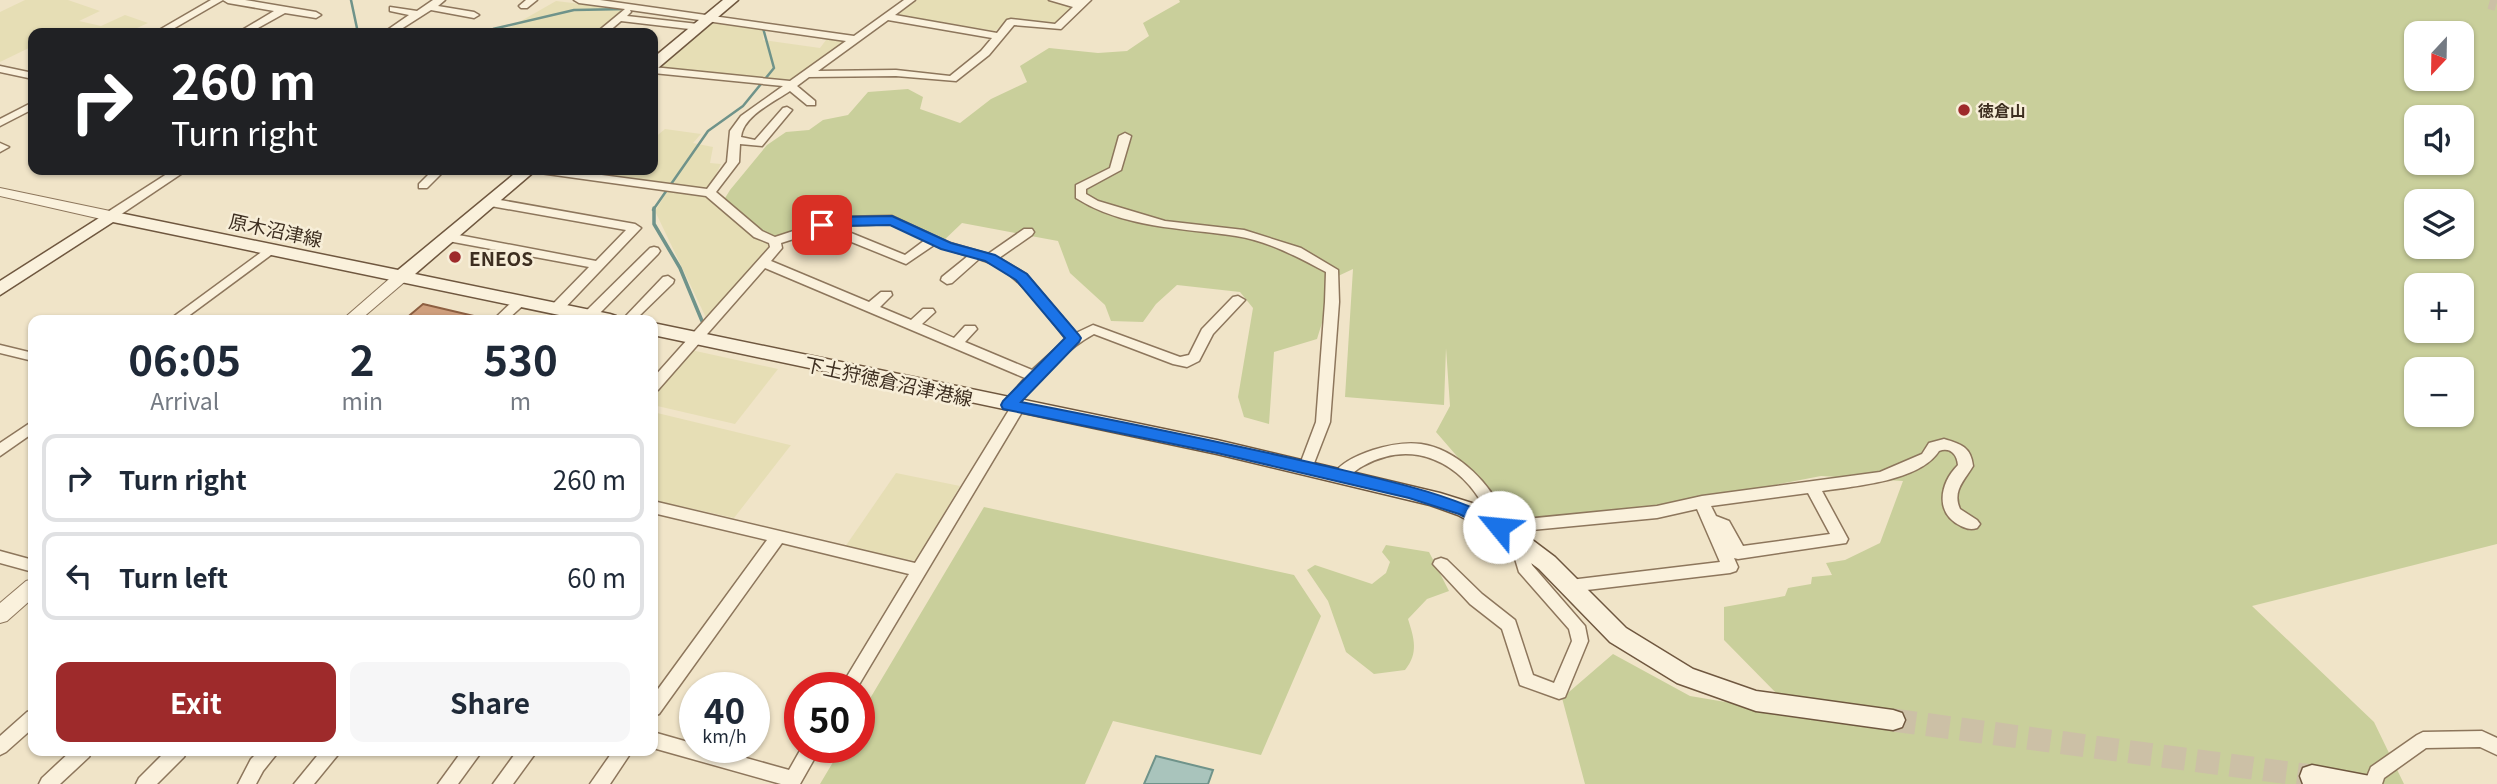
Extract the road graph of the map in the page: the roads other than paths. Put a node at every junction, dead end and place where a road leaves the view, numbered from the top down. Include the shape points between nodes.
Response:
1 (218, 0) edge
2 (228, 0) edge
3 (305, 0) edge
4 (440, 0) edge
5 (579, 0) edge
6 (731, 0) edge
7 (910, 0) edge
8 (1054, 0) edge
9 (1083, 2) edge
10 (430, 7) junction
11 (393, 9) dead end
12 (286, 10) junction
13 (626, 12) junction
14 (419, 14) junction
15 (316, 15) dead end
16 (474, 15) dead end
17 (887, 17) junction
18 (706, 21) junction
19 (168, 28) edge
20 (252, 28) edge
21 (397, 28) edge
22 (607, 28) edge
23 (999, 36) junction
24 (856, 38) junction
25 (658, 64) edge
26 (0, 69) edge
27 (658, 69) edge
28 (809, 74) junction
29 (28, 75) edge
30 (792, 85) junction
31 (811, 103) dead end
32 (28, 108) edge
33 (786, 110) dead end
34 (0, 123) edge
35 (1125, 136) dead end
36 (737, 140) junction
37 (173, 175) edge
38 (434, 175) edge
39 (522, 175) edge
40 (577, 175) edge
41 (423, 186) dead end
42 (0, 192) edge
43 (710, 193) junction
44 (489, 202) junction
45 (110, 216) junction
46 (822, 225) junction
47 (1028, 232) dead end
48 (448, 237) junction
49 (933, 240) junction
50 (775, 241) junction
51 (271, 249) junction
52 (654, 251) dead end
53 (976, 254) junction
54 (990, 258) junction
55 (764, 263) junction
56 (598, 265) junction
57 (402, 276) junction
58 (668, 280) dead end
59 (841, 280) dead end
60 (947, 280) dead end
61 (0, 289) edge
62 (830, 290) junction
63 (886, 295) dead end
64 (1238, 300) dead end
65 (521, 301) junction
66 (872, 308) junction
67 (556, 309) junction
68 (928, 312) dead end
69 (182, 315) edge
70 (356, 315) edge
71 (505, 315) edge
72 (584, 315) edge
73 (590, 315) edge
74 (633, 315) edge
75 (913, 325) junction
76 (970, 329) dead end
77 (658, 330) edge
78 (696, 338) junction
79 (1073, 338) junction
80 (956, 344) junction
81 (0, 349) edge
82 (28, 356) edge
83 (1035, 377) junction
84 (658, 381) edge
85 (1014, 406) junction
86 (28, 430) edge
87 (0, 451) edge
88 (1306, 467) junction
89 (1340, 475) junction
90 (1812, 486) junction
91 (1702, 502) junction
92 (658, 508) edge
93 (1710, 520) junction
94 (1972, 524) dead end
95 (1499, 527) junction
96 (777, 537) junction
97 (1518, 542) junction
98 (0, 557) edge
99 (1441, 564) dead end
100 (28, 565) edge
101 (919, 570) junction
102 (1570, 586) junction
103 (28, 591) edge
104 (0, 615) edge
105 (858, 672) edge
106 (658, 702) edge
107 (1893, 720) tunnel mouth
108 (28, 722) edge
109 (658, 741) edge
110 (0, 747) edge
111 (2497, 747) edge
112 (78, 756) edge
113 (173, 756) edge
114 (265, 756) edge
115 (328, 756) edge
116 (470, 756) edge
117 (524, 756) edge
118 (619, 756) edge
119 (803, 763) edge
120 (2312, 776) tunnel mouth
121 (792, 781) edge
122 (48, 784) edge
123 (145, 784) edge
124 (247, 784) edge
125 (303, 784) edge
126 (447, 784) edge
127 (502, 784) edge
128 (599, 784) edge
129 (2361, 784) edge
130 (2373, 784) edge

1 - 19 street
2 - 12 street
3 - 12 street
4 - 10 street
5 - 13 street
6 - 18 main road
7 - 17 street
8 - 9 street
9 - 23 street via 1057,27 1011,22
10 - 14 street
10 - 16 street
11 - 14 street
12 - 15 street
12 - 20 street
13 - 18 street
13 - 18 street
13 - 22 street
14 - 21 street
17 - 23 street
17 - 24 street
18 - 24 street
18 - 25 main road
23 - 28 street via 951,79 896,73
24 - 28 street
26 - 29 street
27 - 30 street
28 - 30 street
30 - 31 street
30 - 36 street via 746,118 736,131
32 - 34 street
33 - 36 street via 758,144
35 - 88 street via 1115,170 1080,187 1080,195 1094,204 1164,225 1240,233 1297,251 1332,270 1323,422
36 - 43 street via 733,162
37 - 45 street
38 - 41 street
39 - 44 main road
40 - 43 street
42 - 45 street
43 - 50 street via 758,234
44 - 48 main road
44 - 56 street via 635,228
45 - 51 main road, 原木沼津線
45 - 61 main road
46 - 49 street via 892,220
46 - 49 street via 906,260
46 - 50 street
47 - 54 street
48 - 56 street
48 - 57 main road
49 - 53 street
50 - 55 street via 776,248
51 - 57 main road, 原木沼津線
51 - 69 street
52 - 73 street
53 - 54 street
53 - 60 street
54 - 79 street via 1021,277
55 - 62 street
55 - 78 street
56 - 67 street
57 - 65 main road
57 - 70 street
58 - 74 street
59 - 62 street
62 - 66 street
63 - 66 street
64 - 79 street via 1207,332 1194,358 1187,362 1093,329
65 - 67 main road
65 - 71 street
66 - 75 street
67 - 72 main road
68 - 75 street
75 - 80 street
76 - 80 street
77 - 78 main road, 下土狩徳倉沼津港線
78 - 84 street
78 - 85 main road, 下土狩徳倉沼津港線
79 - 83 street
80 - 83 street
81 - 82 street
83 - 85 street
85 - 88 main road, 下土狩徳倉沼津港線
85 - 101 street
86 - 87 street
88 - 89 main road, 下土狩徳倉沼津港線
89 - 95 main road, 下土狩徳倉沼津港線 via 1433,498
89 - 95 street via 1372,454 1412,448 1433,452 1468,475 1497,512
90 - 91 street
90 - 93 street via 1840,539 1738,553 1724,525
90 - 94 street via 1882,477 1927,458 1934,447 1944,444 1958,448 1966,466 1949,489 1948,504 1952,513
91 - 93 street
91 - 95 street via 1657,512
92 - 96 street
93 - 102 street via 1730,567
95 - 97 main road, 下土狩徳倉沼津港線
96 - 101 street
96 - 106 street
97 - 99 street via 1525,568 1577,626 1580,641 1559,692 1525,680 1508,625
97 - 102 main road, 下土狩徳倉沼津港線
98 - 100 street
101 - 105 street
102 - 107 main road, 下土狩徳倉沼津港線 via 1618,635 1685,676 1756,701
103 - 104 street
108 - 110 street
109 - 121 street
111 - 130 street via 2482,739 2423,740 2377,773
112 - 122 street
113 - 123 street
114 - 124 street
115 - 125 street
116 - 126 street
117 - 127 street
118 - 128 street
119 - 121 street
120 - 129 main road

